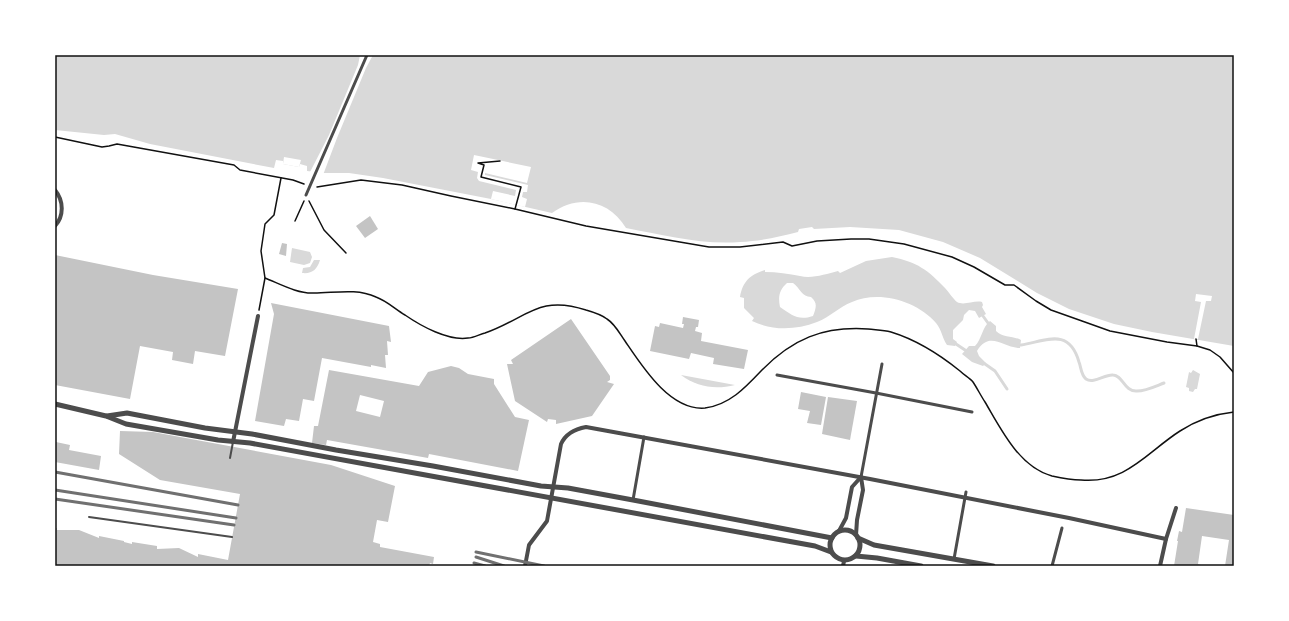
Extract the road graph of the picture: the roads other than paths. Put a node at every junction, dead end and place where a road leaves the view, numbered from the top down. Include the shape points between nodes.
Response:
1 (367, 55) edge
2 (55, 190) edge
3 (306, 195) road end
4 (55, 226) edge
5 (258, 316) road end
6 (882, 364) dead end
7 (777, 375) dead end
8 (876, 393) junction
9 (55, 404) edge
10 (972, 412) dead end
11 (106, 416) junction
12 (235, 431) junction
13 (644, 437) junction
14 (233, 442) junction
15 (230, 458) dead end
16 (861, 477) junction
17 (554, 487) junction
18 (966, 492) dead end
19 (552, 498) junction
20 (965, 498) junction
21 (633, 500) junction
22 (1176, 508) dead end
23 (89, 517) dead end
24 (1062, 528) dead end
25 (839, 531) junction
26 (857, 536) junction
27 (232, 537) dead end
28 (832, 538) junction
29 (1166, 539) junction
30 (831, 552) junction
31 (856, 556) junction
32 (954, 558) junction
33 (844, 563) edge
34 (526, 566) edge
35 (921, 566) edge
36 (993, 566) edge
37 (1052, 566) edge
38 (1160, 566) edge

1 - 3 street
2 - 4 street via 62,208
5 - 12 street
6 - 8 street
7 - 8 street
8 - 10 street
8 - 16 street
9 - 11 street
11 - 12 street via 128,413 205,428
11 - 14 street via 126,424
12 - 14 street
12 - 17 street
13 - 16 street
13 - 17 street via 586,427 576,429 565,437 561,444
13 - 21 street
14 - 15 lane
14 - 19 street
16 - 20 street
16 - 25 street via 852,488 846,518
16 - 26 street via 863,490 857,520
17 - 19 street
17 - 21 street
18 - 20 street
19 - 30 street via 815,546
19 - 34 street via 547,520 529,545
20 - 29 street
20 - 32 street
21 - 28 street
22 - 29 street
23 - 27 lane
24 - 37 street
25 - 26 street via 849,530
25 - 28 street
26 - 31 street via 860,548
26 - 32 street via 874,545
28 - 30 street
29 - 38 street
30 - 33 street
31 - 33 street
31 - 35 street
32 - 36 street

